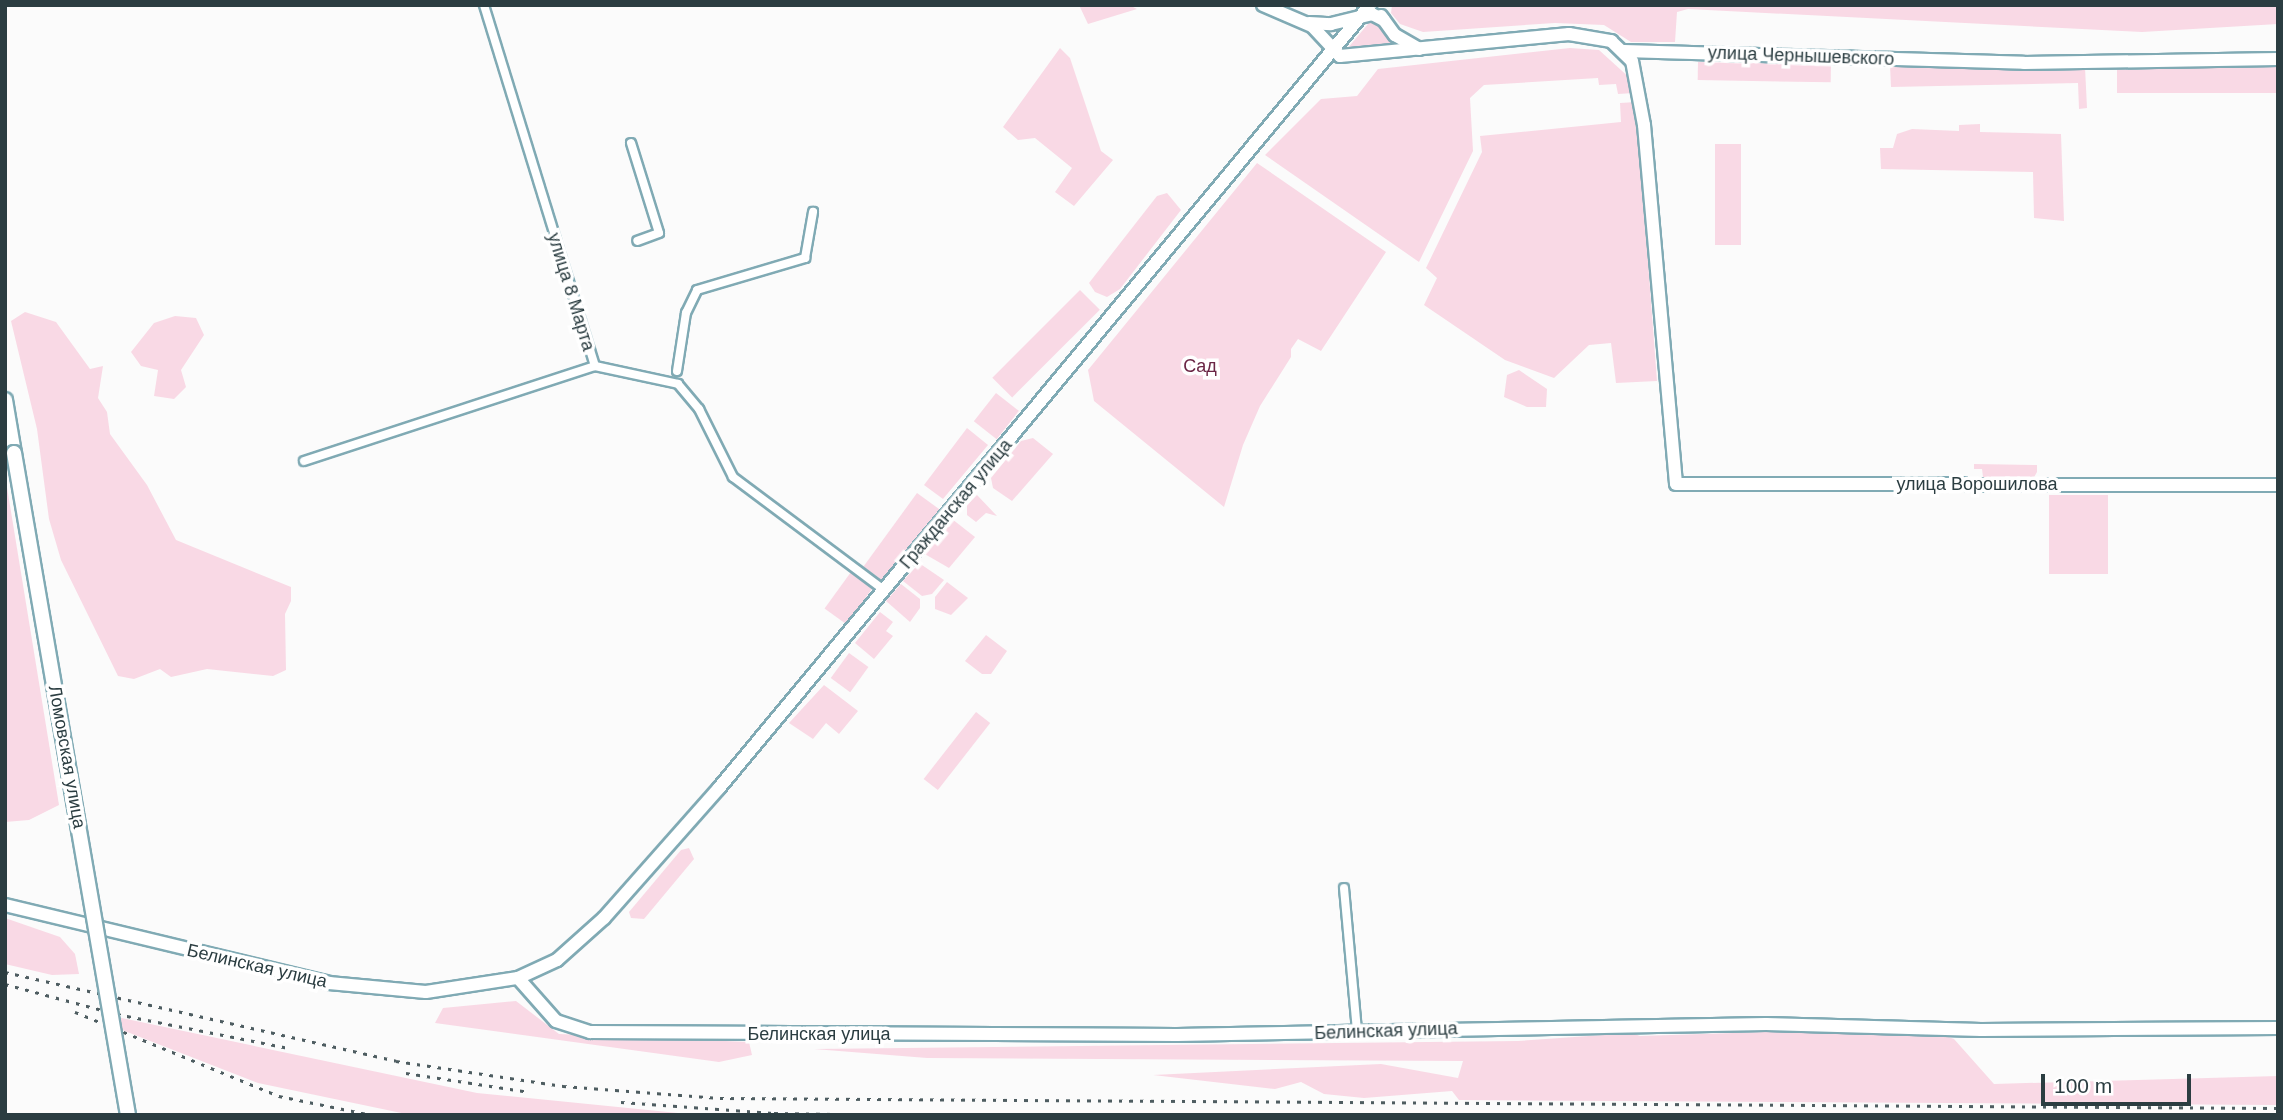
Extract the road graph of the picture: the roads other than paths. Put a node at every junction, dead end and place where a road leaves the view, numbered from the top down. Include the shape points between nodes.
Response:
1 (484, 5) edge
2 (1263, 5) edge
3 (1376, 5) edge
4 (1366, 10) edge
5 (1384, 20) junction
6 (1305, 22) junction
7 (1338, 23) junction
8 (1345, 35) junction
9 (1420, 49) junction
10 (1332, 50) junction
11 (1624, 51) junction
12 (1346, 57) junction
13 (2278, 59) edge
14 (1322, 62) junction
15 (631, 143) dead end
16 (813, 212) dead end
17 (637, 242) dead end
18 (595, 366) junction
19 (677, 371) dead end
20 (5, 400) edge
21 (304, 461) dead end
22 (2278, 485) edge
23 (884, 590) junction
24 (1344, 888) dead end
25 (5, 905) edge
26 (518, 978) junction
27 (2278, 1028) edge
28 (1357, 1032) junction
29 (128, 1115) edge

1 - 18 street, улица 8 Марта
2 - 6 street
3 - 5 street
4 - 5 street
4 - 7 street
4 - 8 street, Гражданская улица
5 - 9 street via 1395,35
6 - 7 street
6 - 10 street
7 - 8 street via 1346,27
8 - 10 street, Гражданская улица
9 - 11 street, улица Чернышевского via 1569,34 1611,41
9 - 12 street, улица Чернышевского
10 - 12 street
10 - 14 street, Гражданская улица
11 - 13 street, улица Чернышевского via 2024,62
11 - 22 street, улица Ворошилова via 1638,76 1676,484
12 - 14 street, улица Чернышевского
14 - 23 street, Гражданская улица
15 - 17 street via 659,233
16 - 19 street via 805,258 697,290 686,313
18 - 21 street, улица 8 Марта
18 - 23 street via 678,384 699,409 733,477
20 - 29 main road, Ломовская улица, bridge
23 - 26 street, Гражданская улица via 604,918 557,960
24 - 28 street
25 - 26 street, Белинская улица via 328,983 426,992
26 - 28 street, Белинская улица via 556,1021 590,1032
27 - 28 street, Белинская улица via 1981,1030 1766,1024

